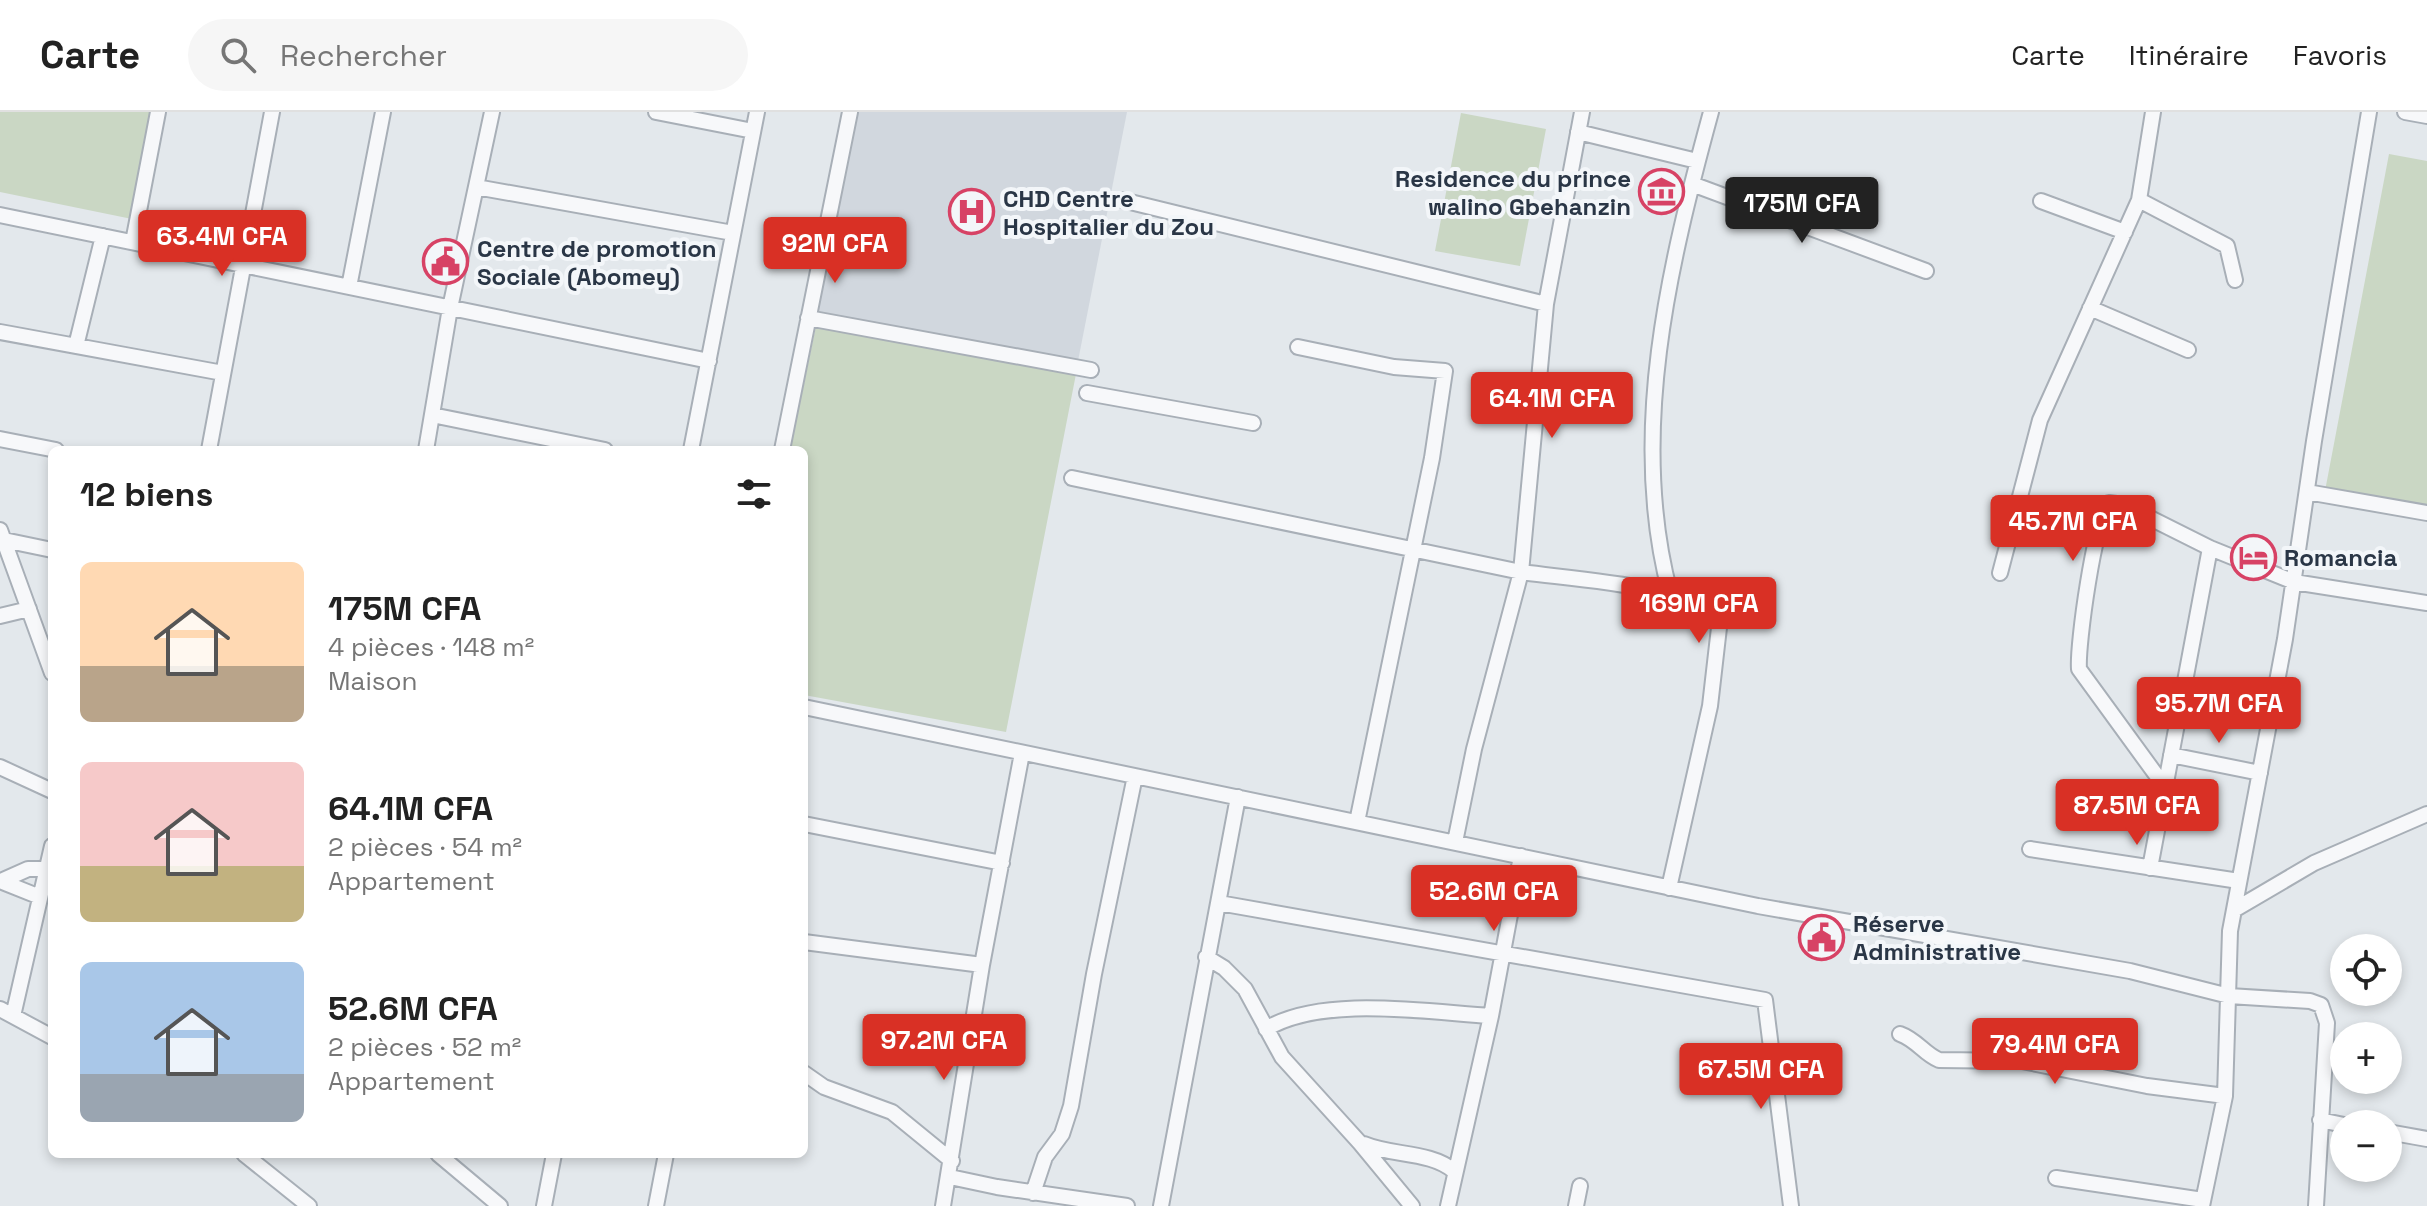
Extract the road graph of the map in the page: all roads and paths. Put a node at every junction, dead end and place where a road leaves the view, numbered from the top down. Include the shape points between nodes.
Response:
1 (158, 112) edge
2 (272, 112) edge
3 (383, 112) edge
4 (492, 112) edge
5 (656, 112) edge
6 (757, 112) edge
7 (850, 112) edge
8 (1582, 112) edge
9 (1711, 112) edge
10 (2153, 112) edge
11 (2369, 112) edge
12 (2405, 112) edge
13 (2427, 116) edge
14 (753, 131) junction
15 (1578, 132) junction
16 (1697, 161) junction
17 (1692, 184) junction
18 (476, 187) junction
19 (1122, 200) dead end
20 (2139, 200) junction
21 (2041, 201) dead end
22 (0, 215) edge
23 (2125, 232) junction
24 (733, 233) junction
25 (103, 236) junction
26 (133, 242) junction
27 (243, 265) junction
28 (1926, 271) dead end
29 (2235, 280) dead end
30 (349, 287) junction
31 (1546, 304) junction
32 (450, 308) junction
33 (2090, 308) junction
34 (808, 318) junction
35 (0, 332) edge
36 (76, 346) junction
37 (1298, 347) dead end
38 (2188, 350) dead end
39 (709, 361) junction
40 (1091, 370) dead end
41 (223, 373) junction
42 (1087, 393) dead end
43 (432, 415) junction
44 (1253, 423) dead end
45 (0, 439) edge
46 (210, 446) edge
47 (427, 446) edge
48 (585, 446) edge
49 (692, 446) edge
50 (783, 446) edge
51 (48, 448) edge
52 (1072, 478) dead end
53 (2307, 492) junction
54 (2427, 513) edge
55 (2, 535) edge
56 (1411, 548) junction
57 (2210, 548) junction
58 (48, 549) edge
59 (1521, 572) junction
60 (2000, 573) dead end
61 (2294, 582) junction
62 (1670, 593) junction
63 (2427, 603) edge
64 (29, 609) junction
65 (0, 616) edge
66 (48, 660) edge
67 (808, 708) edge
68 (1022, 753) junction
69 (2171, 755) junction
70 (0, 767) edge
71 (2260, 773) junction
72 (1135, 776) junction
73 (2165, 787) junction
74 (48, 789) edge
75 (1238, 797) junction
76 (2427, 814) edge
77 (1357, 822) junction
78 (808, 825) edge
79 (1455, 842) junction
80 (2030, 849) dead end
81 (1521, 856) junction
82 (1002, 863) junction
83 (48, 868) edge
84 (2150, 868) junction
85 (48, 874) edge
86 (0, 881) edge
87 (2239, 881) junction
88 (1669, 888) junction
89 (40, 897) junction
90 (1219, 903) junction
91 (2234, 910) junction
92 (808, 943) edge
93 (1504, 954) junction
94 (1206, 957) junction
95 (982, 965) junction
96 (2229, 996) junction
97 (7, 1013) edge
98 (1491, 1016) junction
99 (1266, 1029) junction
100 (1900, 1034) dead end
101 (48, 1035) edge
102 (808, 1076) edge
103 (2225, 1096) junction
104 (2320, 1120) junction
105 (2330, 1122) edge
106 (2402, 1135) edge
107 (2427, 1139) edge
108 (1360, 1143) junction
109 (249, 1158) edge
110 (445, 1158) edge
111 (553, 1158) edge
112 (665, 1158) edge
113 (952, 1161) junction
114 (1454, 1171) junction
115 (950, 1177) junction
116 (2056, 1178) dead end
117 (1580, 1186) dead end
118 (1033, 1193) junction
119 (2203, 1203) edge
120 (309, 1206) edge
121 (500, 1206) edge
122 (544, 1206) edge
123 (656, 1206) edge
124 (943, 1206) edge
125 (1127, 1206) edge
126 (1161, 1206) edge
127 (1412, 1206) edge
128 (1448, 1206) edge
129 (1576, 1206) edge
130 (1791, 1206) edge
131 (2316, 1206) edge

1 - 26 street
2 - 27 street
3 - 30 street
4 - 18 street
5 - 14 street
6 - 14 street
7 - 34 street
8 - 15 street
9 - 16 street
10 - 20 street
11 - 53 street
12 - 13 street
14 - 24 street
15 - 16 street
15 - 31 street
16 - 17 street
17 - 28 street
17 - 62 street via 1658,360 1653,433 1653,497
18 - 24 street
18 - 32 street
19 - 31 street
20 - 23 street
20 - 29 street via 2227,246
21 - 23 street
22 - 25 street
23 - 33 street
24 - 39 street
25 - 26 street
25 - 36 street
26 - 27 street
27 - 30 street
27 - 41 street
30 - 32 street
31 - 59 street
32 - 39 street
32 - 43 street
33 - 38 street
33 - 60 street via 2040,420
34 - 40 street
34 - 50 street
35 - 36 street
36 - 41 street
37 - 56 street via 1394,367 1445,371
39 - 49 street
41 - 46 street
42 - 44 street
43 - 47 street
43 - 48 street
45 - 51 street
52 - 56 street
53 - 54 street
53 - 61 street
55 - 58 street
55 - 64 street
56 - 59 street
56 - 77 street
57 - 61 street
57 - 69 street
57 - 73 street via 2124,505 2109,503 2104,508 2079,669
59 - 62 street
59 - 79 street
61 - 63 street
61 - 71 street
62 - 88 street via 1711,610 1721,623 1710,706
64 - 65 street
64 - 66 street
67 - 68 street
68 - 72 street
68 - 82 street
69 - 71 street
69 - 73 street
70 - 74 street
71 - 87 street
72 - 75 street
72 - 118 street via 1071,1106
73 - 84 street
75 - 77 street
75 - 90 street
76 - 91 street via 2314,863
77 - 79 street
78 - 82 street
79 - 81 street
80 - 84 street
81 - 88 street
81 - 93 street
82 - 95 street
83 - 86 street via 28,869
84 - 87 street
85 - 89 street
86 - 89 street
87 - 91 street
88 - 96 street via 2121,970
89 - 97 street
90 - 93 street
90 - 94 street
91 - 96 street
92 - 95 street
93 - 98 street
93 - 130 street via 1765,1000
94 - 99 street via 1245,989
94 - 126 street
95 - 113 street
96 - 103 street
96 - 104 street via 2310,1001 2326,1012
97 - 101 street
98 - 99 street via 1326,1012 1282,1019
98 - 114 street
99 - 108 street via 1282,1057
100 - 103 street via 1939,1060 2022,1061
102 - 113 street via 892,1112
103 - 119 street
104 - 105 street
104 - 131 street
106 - 107 street
108 - 114 street via 1384,1153 1432,1159
108 - 127 street
109 - 120 street
110 - 121 street
111 - 122 street
112 - 123 street
113 - 115 street
114 - 128 street
115 - 118 street
115 - 124 street
116 - 119 street
117 - 129 street
118 - 125 street

